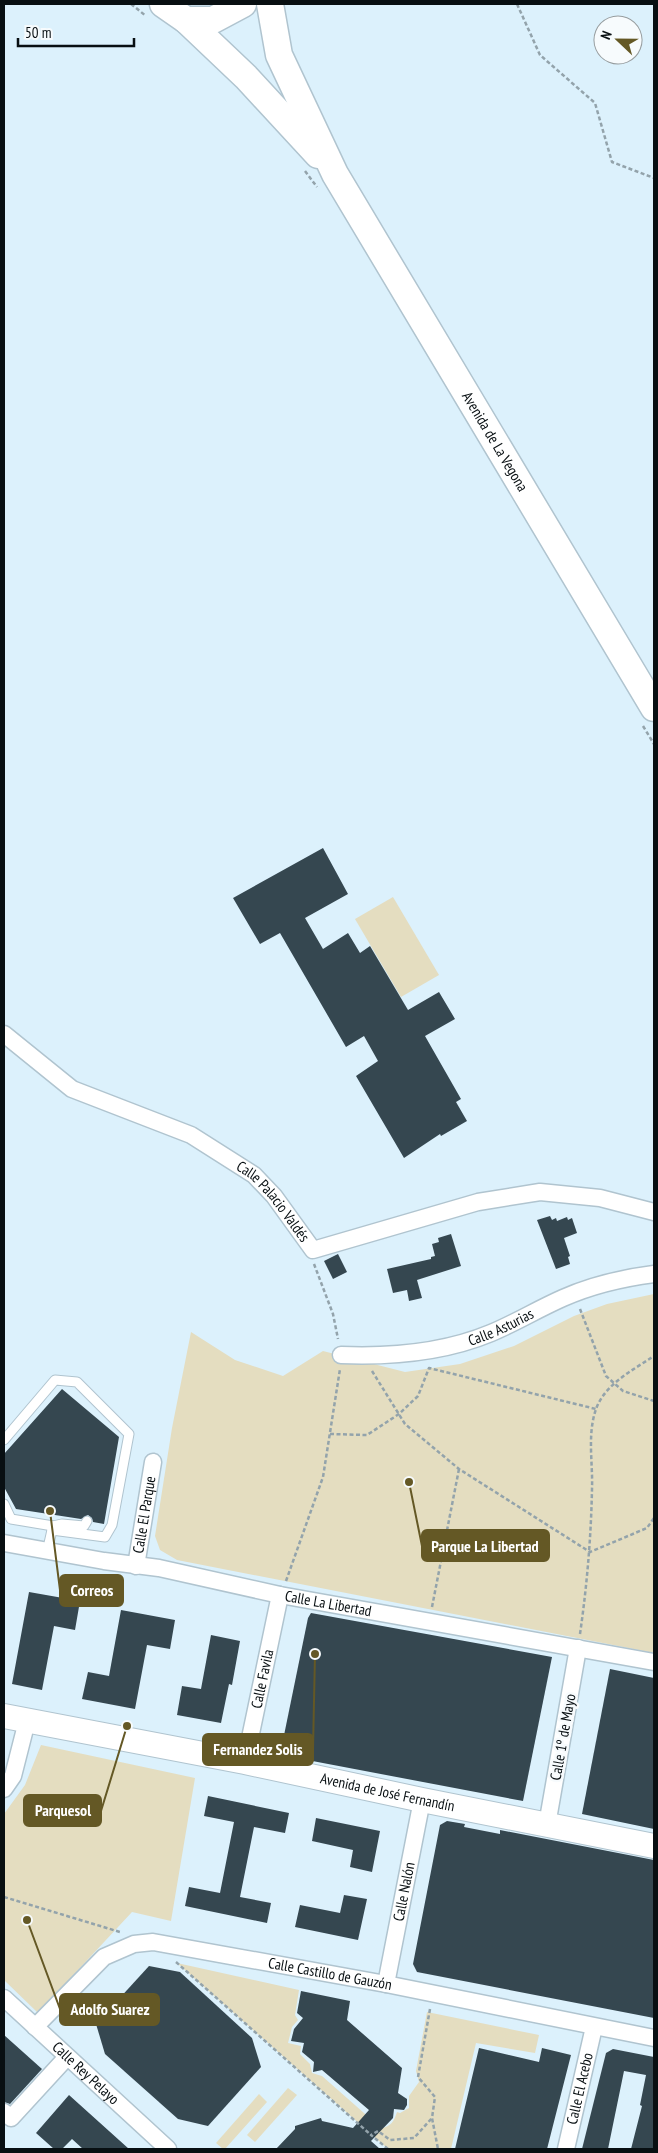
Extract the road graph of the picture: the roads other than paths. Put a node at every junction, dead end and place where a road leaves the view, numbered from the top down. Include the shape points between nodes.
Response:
1 (243, 4) edge
2 (270, 4) edge
3 (155, 10) edge
4 (186, 20) junction
5 (327, 182) junction
6 (647, 714) edge
7 (4, 1034) edge
8 (654, 1212) edge
9 (654, 1274) edge
10 (341, 1355) road end
11 (4, 1440) edge
12 (153, 1462) dead end
13 (4, 1504) edge
14 (87, 1521) dead end
15 (52, 1528) junction
16 (4, 1544) edge
17 (47, 1552) junction
18 (136, 1566) junction
19 (280, 1595) junction
20 (578, 1648) junction
21 (654, 1662) edge
22 (4, 1716) edge
23 (27, 1721) junction
24 (245, 1762) junction
25 (4, 1789) edge
26 (422, 1800) junction
27 (547, 1826) junction
28 (654, 1846) edge
29 (386, 1984) junction
30 (4, 1998) edge
31 (35, 2027) junction
32 (594, 2027) junction
33 (654, 2038) edge
34 (67, 2056) junction
35 (4, 2112) edge
36 (168, 2149) edge
37 (566, 2149) edge

1 - 4 main road via 213,20
2 - 5 main road via 279,55
3 - 4 main road
4 - 5 main road via 246,77
5 - 6 main road, Avenida de La Vegona
7 - 8 street, Calle Palacio Valdés via 72,1089 191,1134 254,1175 274,1196 313,1250 478,1202 540,1192 600,1198
9 - 10 street, Calle Asturias via 589,1289 490,1334 443,1349
11 - 15 lane via 55,1380 77,1382 129,1434 112,1525 105,1537
12 - 18 street, Calle El Parque
13 - 15 lane via 11,1519
14 - 15 lane via 84,1526 62,1524
15 - 17 lane
16 - 17 street, Calle La Libertad
17 - 18 street, Calle La Libertad
18 - 19 street, Calle La Libertad via 159,1568
19 - 20 street, Calle La Libertad
19 - 24 street, Calle Favila
20 - 21 street, Calle La Libertad
20 - 27 street, Calle 1º de Mayo
22 - 23 street, Avenida de José Fernandín
23 - 24 street, Avenida de José Fernandín
23 - 25 street via 13,1776
24 - 26 street, Avenida de José Fernandín
26 - 27 street, Avenida de José Fernandín
26 - 29 street, Calle Nalón
27 - 28 street, Avenida de José Fernandín
29 - 31 street, Calle Castillo de Gauzón via 153,1942 134,1944 104,1957
29 - 32 street, Calle Castillo de Gauzón
30 - 31 street, Calle Rey Pelayo
31 - 34 street, Calle Rey Pelayo
32 - 33 street, Calle Castillo de Gauzón
32 - 37 street, Calle El Acebo
34 - 35 street via 11,2118
34 - 36 street, Calle Rey Pelayo

